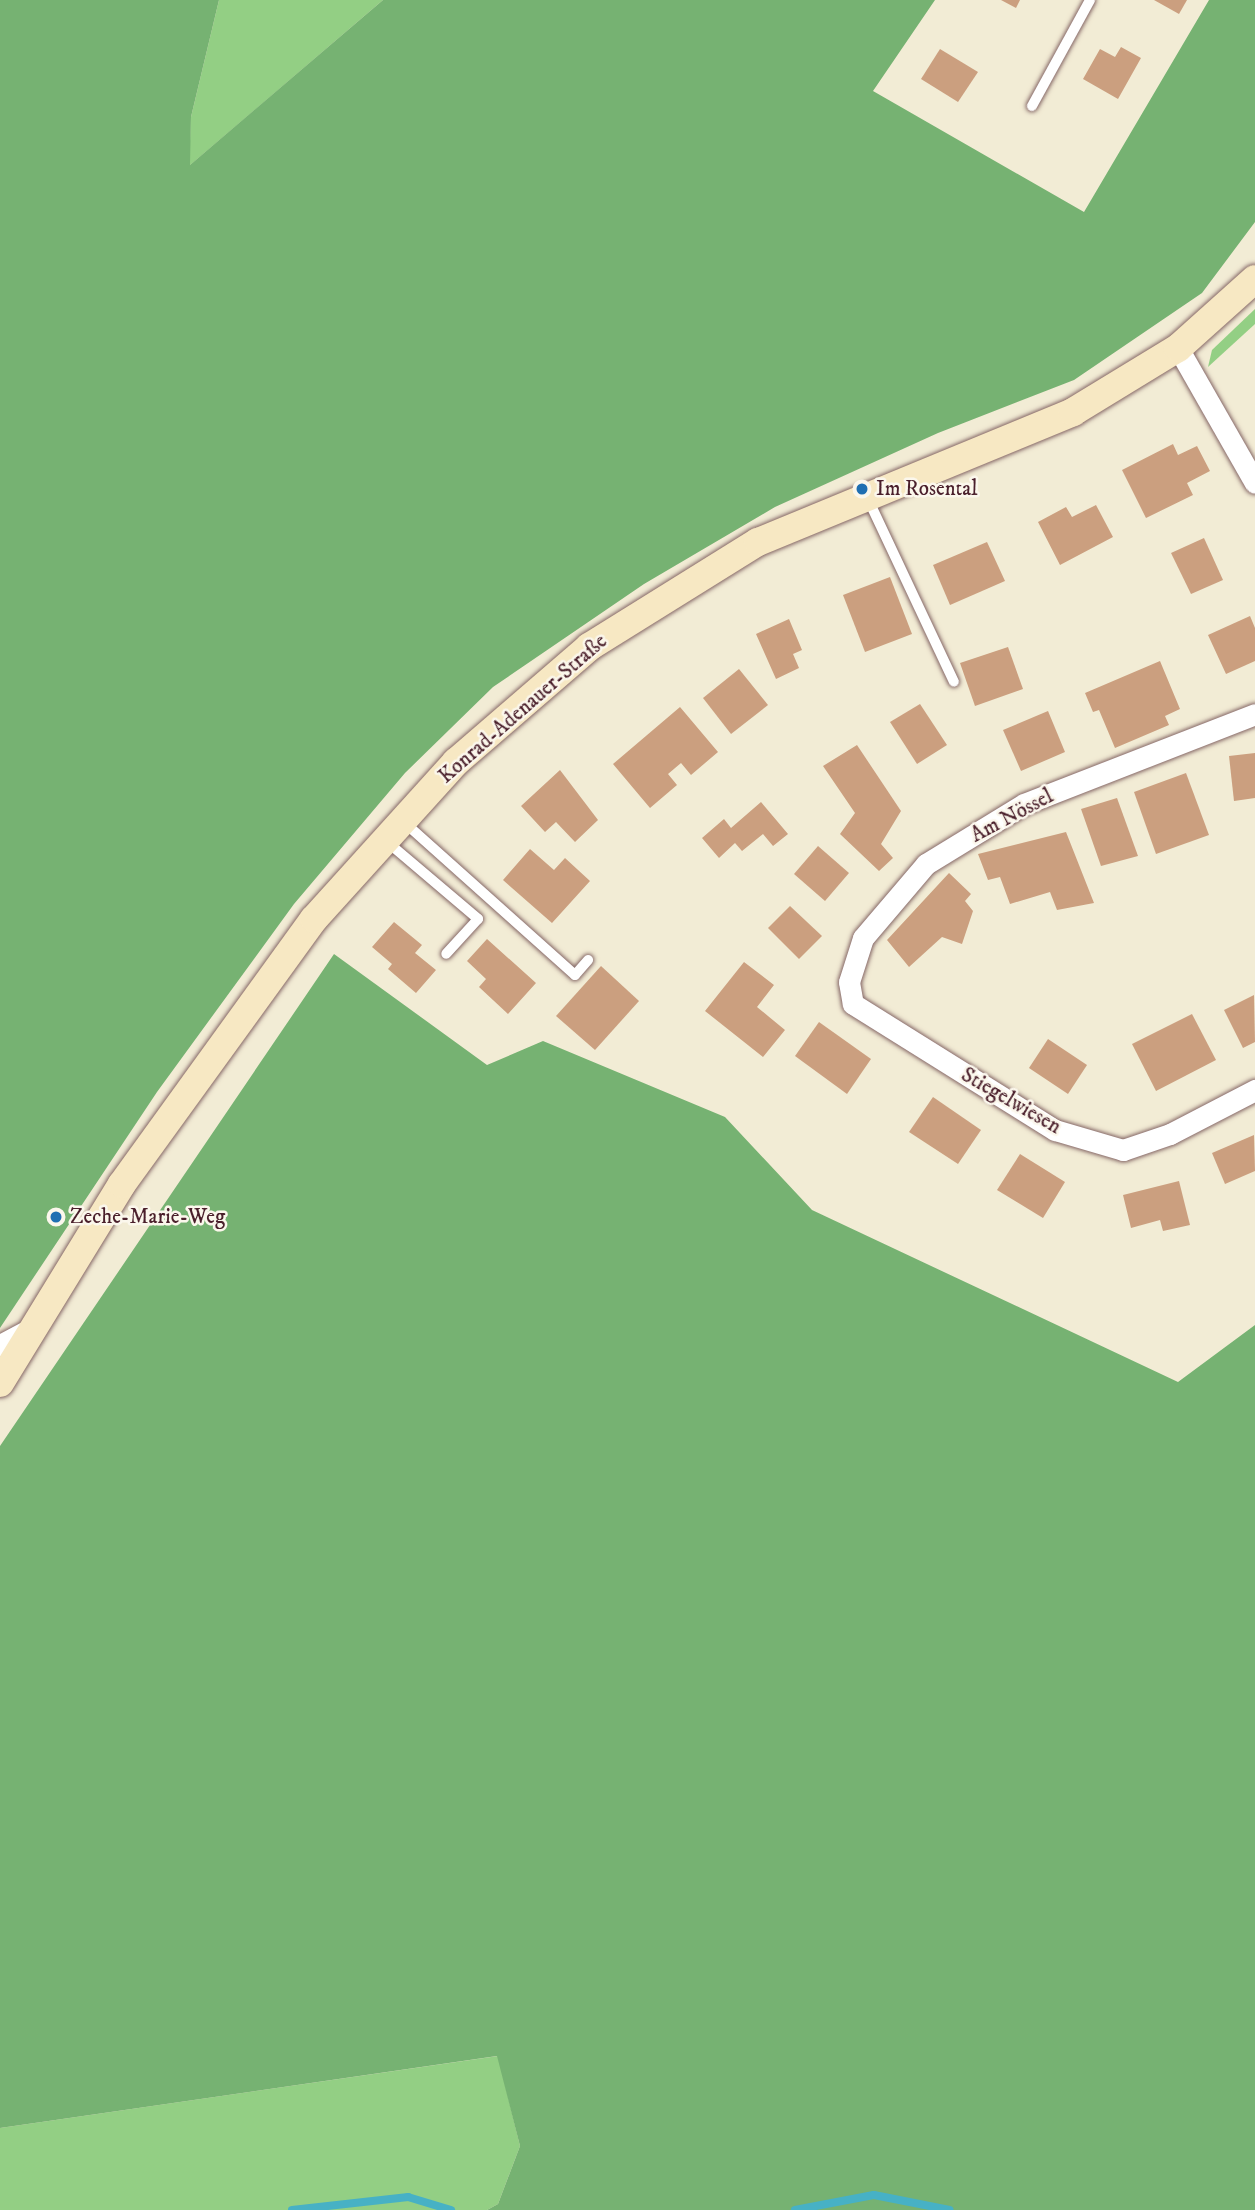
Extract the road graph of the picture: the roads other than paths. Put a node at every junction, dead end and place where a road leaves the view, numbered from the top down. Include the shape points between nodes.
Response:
1 (1090, 0) edge
2 (1032, 106) dead end
3 (1255, 279) edge
4 (1178, 348) junction
5 (1255, 483) edge
6 (867, 496) junction
7 (954, 681) dead end
8 (1255, 714) edge
9 (394, 830) junction
10 (446, 954) dead end
11 (588, 960) dead end
12 (853, 1004) joint
13 (1255, 1090) edge
14 (37, 1325) junction
15 (0, 1345) edge
16 (0, 1383) edge

1 - 2 lane
3 - 4 main road, Konrad-Adenauer-Straße
4 - 5 street
4 - 6 main road, Konrad-Adenauer-Straße via 1073,412
6 - 7 lane
6 - 9 main road, Konrad-Adenauer-Straße via 758,542 589,647 456,762
8 - 12 street, Am Nössel via 1024,804 926,864 863,938 849,982
9 - 10 lane via 478,919
9 - 11 lane via 575,975
9 - 14 main road, Konrad-Adenauer-Straße via 314,919 122,1184
12 - 13 street, Stiegelwiesen via 1055,1130 1123,1150 1170,1134
14 - 15 street
14 - 16 main road, Konrad-Adenauer-Straße

